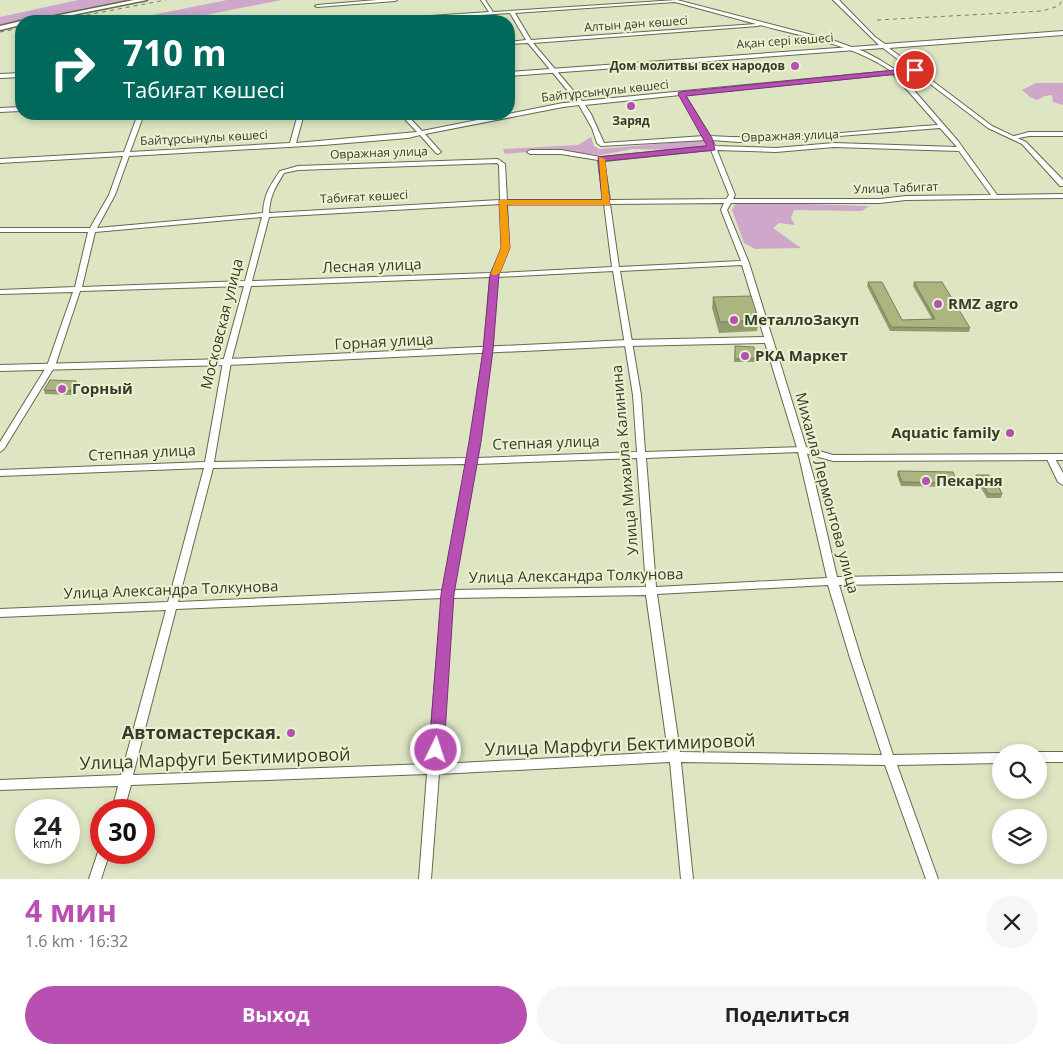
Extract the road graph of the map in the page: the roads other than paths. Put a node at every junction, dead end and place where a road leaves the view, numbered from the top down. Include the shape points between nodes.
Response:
1 (144, 0) edge
2 (396, 0) edge
3 (483, 0) edge
4 (672, 0) edge
5 (836, 0) edge
6 (317, 6) dead end
7 (512, 12) junction
8 (492, 13) junction
9 (65, 15) edge
10 (462, 15) edge
11 (514, 15) edge
12 (515, 17) edge
13 (15, 24) edge
14 (765, 24) junction
15 (0, 28) edge
16 (1063, 33) edge
17 (530, 42) junction
18 (515, 43) edge
19 (882, 45) junction
20 (849, 47) junction
21 (915, 70) junction
22 (553, 71) junction
23 (894, 72) junction
24 (515, 74) edge
25 (15, 75) edge
26 (0, 76) edge
27 (682, 94) junction
28 (582, 103) junction
29 (15, 109) edge
30 (0, 110) edge
31 (515, 114) edge
32 (139, 120) edge
33 (299, 120) edge
34 (409, 120) edge
35 (488, 120) edge
36 (942, 126) junction
37 (422, 134) junction
38 (1063, 134) edge
39 (1013, 137) junction
40 (708, 138) junction
41 (293, 144) junction
42 (712, 148) junction
43 (961, 149) junction
44 (438, 152) dead end
45 (530, 152) dead end
46 (126, 154) junction
47 (601, 159) junction
48 (0, 161) edge
49 (286, 170) joint
50 (1063, 184) edge
51 (995, 196) junction
52 (1063, 196) edge
53 (729, 201) junction
54 (502, 202) junction
55 (607, 203) junction
56 (266, 214) junction
57 (0, 230) edge
58 (92, 230) junction
59 (744, 263) junction
60 (616, 268) junction
61 (494, 275) junction
62 (249, 284) junction
63 (78, 288) junction
64 (0, 292) edge
65 (769, 340) junction
66 (628, 343) junction
67 (488, 350) junction
68 (227, 362) junction
69 (51, 366) junction
70 (0, 368) edge
71 (0, 449) edge
72 (802, 449) junction
73 (641, 454) junction
74 (1050, 458) junction
75 (1063, 458) edge
76 (472, 461) junction
77 (209, 465) junction
78 (0, 473) edge
79 (1063, 482) edge
80 (1063, 577) edge
81 (833, 581) junction
82 (650, 591) junction
83 (448, 594) junction
84 (174, 604) junction
85 (0, 613) edge
86 (675, 757) junction
87 (1047, 757) edge
88 (1063, 757) edge
89 (992, 758) edge
90 (888, 760) junction
91 (435, 769) junction
92 (127, 780) junction
93 (0, 785) edge
94 (121, 799) edge
95 (100, 864) edge
96 (95, 879) edge
97 (425, 879) edge
98 (687, 879) edge
99 (932, 879) edge

1 - 9 main road
2 - 6 street
3 - 8 street
4 - 7 street
4 - 14 street
5 - 19 street
7 - 8 street
7 - 11 street
8 - 10 street
12 - 17 street
13 - 15 main road
14 - 17 street, Алтын дән көшесі
14 - 20 street
16 - 19 street, Ақан сері көшесі
17 - 18 street, Алтын дән көшесі
17 - 22 street
19 - 20 street, Ақан сері көшесі
19 - 21 street
20 - 22 street, Ақан сері көшесі
20 - 23 street via 878,60
21 - 23 street, Байтұрсынұлы көшесі
21 - 39 street via 990,126
22 - 24 street, Ақан сері көшесі
22 - 28 street
23 - 27 street, Байтұрсынұлы көшесі
23 - 36 street
25 - 26 street
27 - 28 street, Байтұрсынұлы көшесі
27 - 40 street, Михаила Лермонтова улица
28 - 31 street, Байтұрсынұлы көшесі
28 - 40 street, Овражная улица via 603,145
29 - 30 street
32 - 46 street
33 - 41 street
34 - 37 street
35 - 37 street, Байтұрсынұлы көшесі
36 - 40 street, Овражная улица via 801,137
36 - 43 street
37 - 41 street, Байтұрсынұлы көшесі
37 - 44 street
38 - 39 street
39 - 50 street via 1024,142
40 - 42 street, Михаила Лермонтова улица
41 - 46 street, Байтұрсынұлы көшесі
42 - 43 street, Овражная улица via 776,150 834,145
42 - 47 street, Овражная улица
42 - 53 street, Михаила Лермонтова улица via 732,195
43 - 51 street
45 - 47 street, Овражная улица via 561,152
46 - 48 street, Байтұрсынұлы көшесі
46 - 58 street via 112,195
47 - 55 street, Улица Михаила Калинина
49 - 54 street, Овражная улица via 492,160 502,164
49 - 56 street, Московская улица via 271,189
51 - 52 street, Улица Табигат
51 - 53 street, Улица Табигат via 880,201
53 - 55 street, Табиғат көшесі
53 - 59 street, Михаила Лермонтова улица via 724,210
54 - 55 street, Табиғат көшесі
54 - 56 street, Табиғат көшесі
54 - 61 street via 506,248
55 - 60 street, Улица Михаила Калинина
56 - 58 street, Табиғат көшесі
56 - 62 street, Московская улица
57 - 58 street, Табиғат көшесі
58 - 63 street
59 - 60 street, Лесная улица
59 - 65 street, Михаила Лермонтова улица
60 - 61 street, Лесная улица
60 - 66 street, Улица Михаила Калинина
61 - 62 street, Лесная улица
61 - 67 street
62 - 63 street, Лесная улица
62 - 68 street, Московская улица
63 - 64 street, Лесная улица
63 - 69 street
65 - 66 street, Горная улица
65 - 72 street, Михаила Лермонтова улица
66 - 67 street, Горная улица
66 - 73 street, Улица Михаила Калинина via 637,395
67 - 68 street, Горная улица
67 - 76 street
68 - 69 street, Горная улица
68 - 77 street, Московская улица
69 - 70 street, Горная улица
69 - 71 street
72 - 73 street, Степная улица
72 - 74 street, Степная улица via 833,458
72 - 81 street, Михаила Лермонтова улица
73 - 76 street, Степная улица
73 - 82 street, Улица Михаила Калинина
74 - 75 street, Степная улица
74 - 79 street
76 - 77 street, Степная улица
76 - 83 street
77 - 78 street, Степная улица
77 - 84 street, Московская улица
80 - 81 street, Улица Александра Толкунова
81 - 82 street, Улица Александра Толкунова
81 - 90 street, Михаила Лермонтова улица
82 - 83 street, Улица Александра Толкунова
82 - 86 street, Улица Михаила Калинина
83 - 84 street, Улица Александра Толкунова
83 - 91 street
84 - 85 street, Улица Александра Толкунова
84 - 92 street, Московская улица
86 - 90 street, Улица Марфуги Бектимировой
86 - 91 street, Улица Марфуги Бектимировой
86 - 98 street, Улица Михаила Калинина
87 - 88 street
89 - 90 street, Улица Марфуги Бектимировой
90 - 99 street, Михаила Лермонтова улица
91 - 92 street, Улица Марфуги Бектимировой
91 - 97 street
92 - 93 street, Улица Марфуги Бектимировой
92 - 94 street, Московская улица
95 - 96 street

